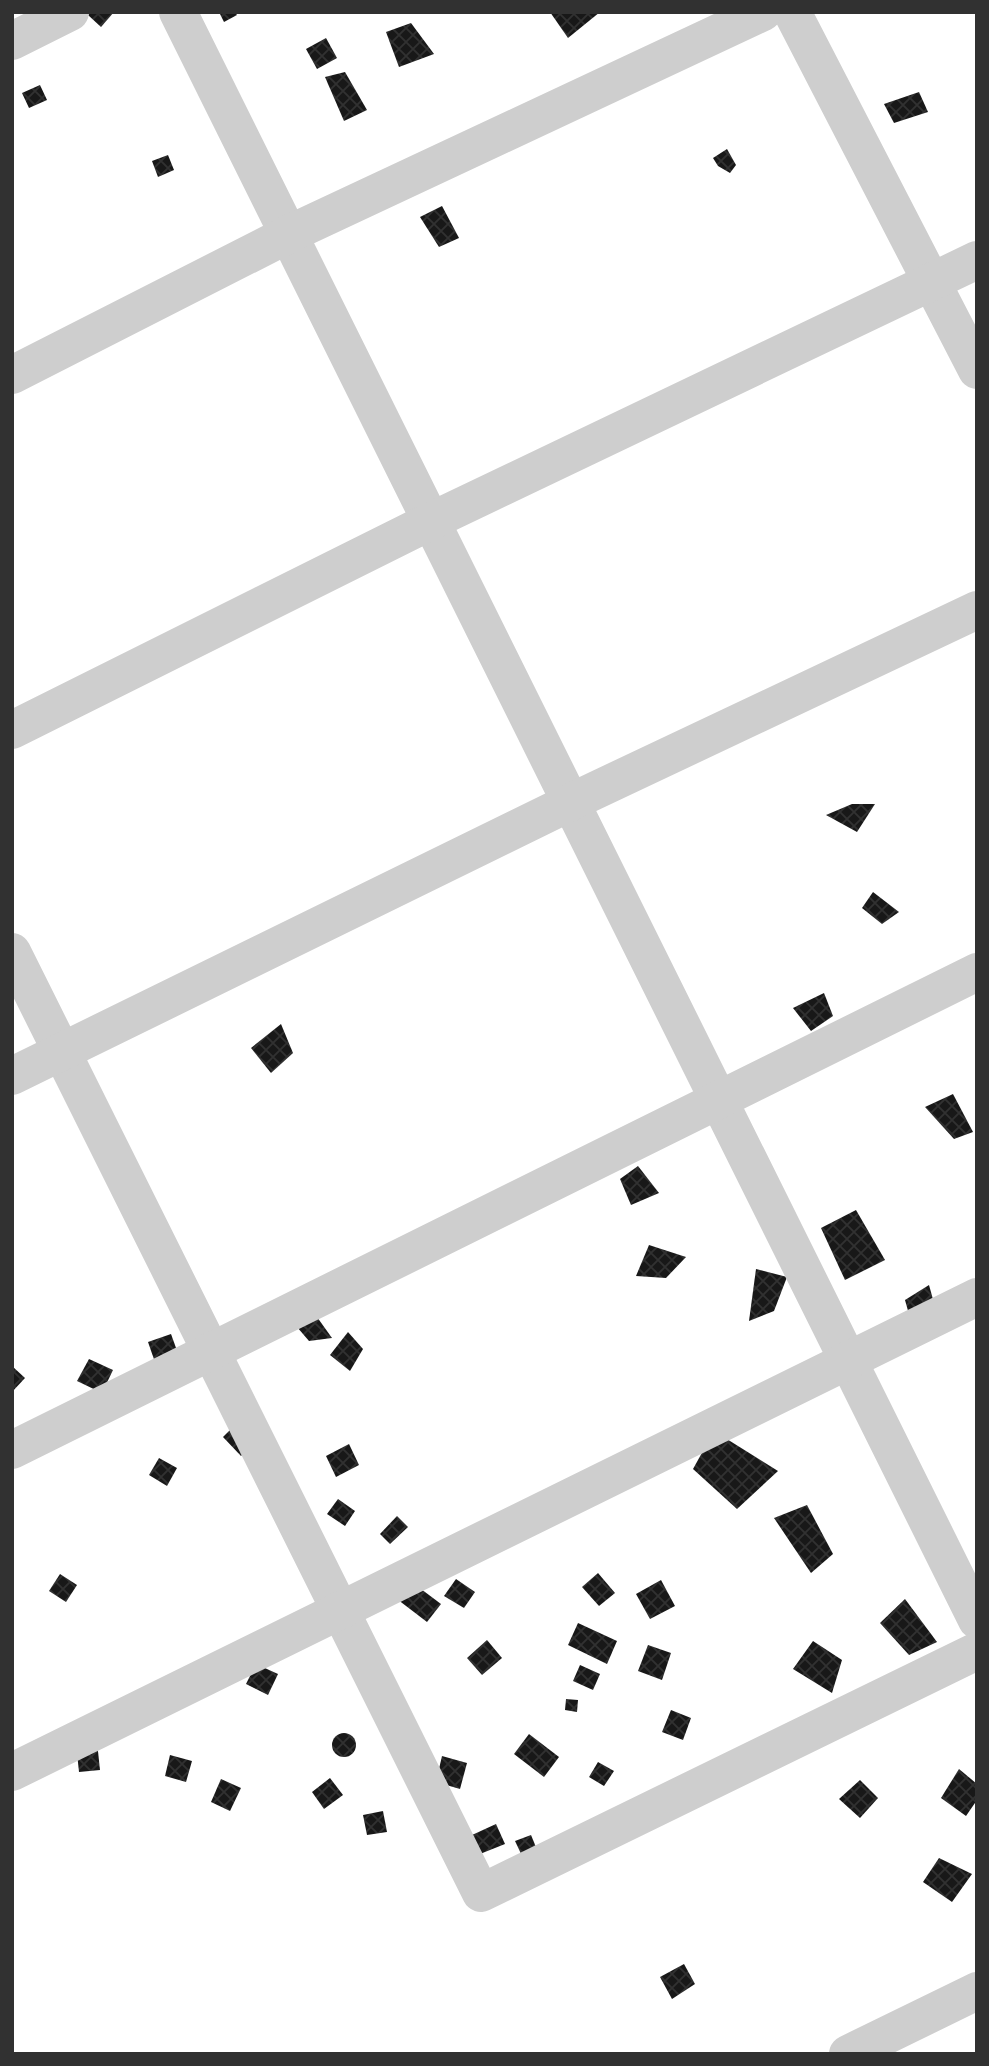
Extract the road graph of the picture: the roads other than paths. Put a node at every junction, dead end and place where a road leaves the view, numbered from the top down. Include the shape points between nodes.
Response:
1 (70, 12) edge
2 (178, 12) edge
3 (763, 12) edge
4 (792, 12) edge
5 (12, 41) edge
6 (289, 234) junction
7 (977, 260) edge
8 (932, 282) junction
9 (977, 370) edge
10 (12, 375) edge
11 (430, 521) junction
12 (977, 610) edge
13 (12, 730) edge
14 (571, 802) junction
15 (12, 952) edge
16 (977, 972) edge
17 (62, 1052) junction
18 (12, 1076) edge
19 (718, 1100) junction
20 (977, 1297) edge
21 (211, 1351) junction
22 (848, 1360) junction
23 (12, 1450) edge
24 (340, 1610) junction
25 (977, 1620) edge
26 (977, 1651) edge
27 (12, 1772) edge
28 (977, 1991) edge
29 (848, 2054) edge

1 - 5 street
2 - 6 street
3 - 6 street
4 - 8 street
6 - 10 street
6 - 11 street
7 - 8 street
8 - 9 street
8 - 11 street
11 - 13 street
11 - 14 street
12 - 14 street
14 - 17 street
14 - 19 street
15 - 17 street
16 - 19 street
17 - 18 street
17 - 21 street
19 - 21 street
19 - 22 street
20 - 22 street
21 - 23 street
21 - 24 street
22 - 24 street
22 - 25 street
24 - 26 street via 481,1893
24 - 27 street
28 - 29 street

